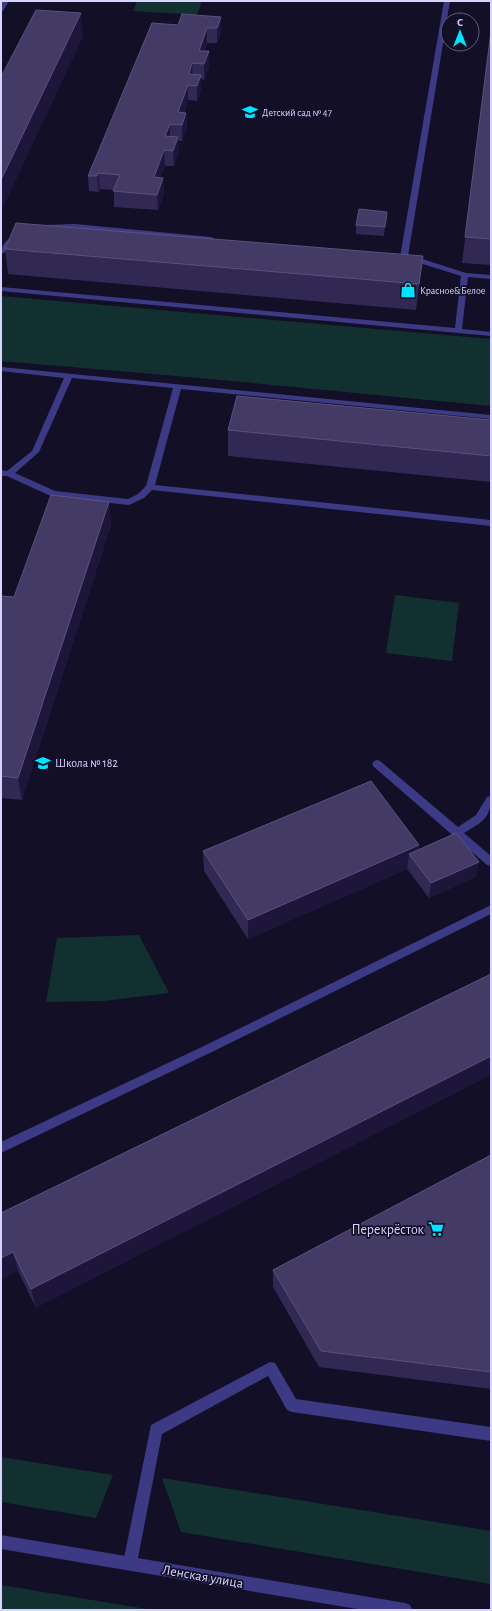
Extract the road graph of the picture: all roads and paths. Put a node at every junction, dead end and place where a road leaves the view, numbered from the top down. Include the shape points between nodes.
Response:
1 (6, 1) edge
2 (447, 1) edge
3 (1, 10) edge
4 (37, 230) edge
5 (23, 234) edge
6 (222, 240) edge
7 (1, 252) edge
8 (465, 275) junction
9 (491, 277) edge
10 (1, 289) edge
11 (458, 331) junction
12 (491, 334) edge
13 (1, 369) edge
14 (68, 376) junction
15 (178, 386) junction
16 (491, 417) edge
17 (5, 473) edge
18 (150, 487) junction
19 (491, 523) edge
20 (377, 764) dead end
21 (491, 800) edge
22 (457, 832) junction
23 (491, 862) edge
24 (491, 909) edge
25 (1, 1148) edge
26 (491, 1434) edge
27 (1, 1542) edge
28 (130, 1563) junction
29 (405, 1610) edge

1 - 3 street
2 - 8 street via 400,256
4 - 6 street via 52,226 75,226
5 - 7 street via 10,240
8 - 9 street
8 - 11 street
10 - 11 street
11 - 12 street
13 - 14 street
14 - 15 street
14 - 17 street via 35,452
15 - 16 street
15 - 18 street
17 - 18 street via 53,494 129,502 141,496
18 - 19 street
20 - 22 street
21 - 22 street via 480,818
22 - 23 street
24 - 25 street via 223,1042
26 - 28 street via 292,1405 270,1368 156,1430
27 - 28 street, Ленская улица
28 - 29 street, Ленская улица

